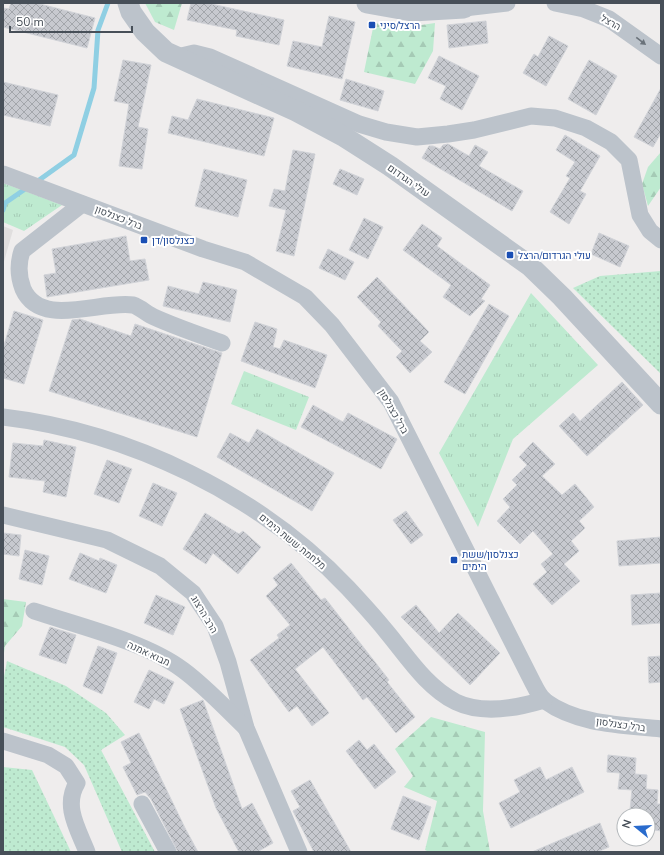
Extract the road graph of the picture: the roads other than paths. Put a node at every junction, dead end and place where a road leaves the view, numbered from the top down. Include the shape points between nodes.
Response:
1 (128, 3) edge
2 (367, 3) edge
3 (507, 3) edge
4 (555, 3) edge
5 (393, 5) edge
6 (464, 5) edge
7 (661, 56) edge
8 (177, 57) junction
9 (3, 174) edge
10 (82, 204) junction
11 (661, 240) edge
12 (222, 343) dead end
13 (661, 404) edge
14 (3, 417) edge
15 (3, 515) edge
16 (34, 611) dead end
17 (544, 700) junction
18 (246, 728) junction
19 (661, 729) edge
20 (3, 741) edge
21 (142, 804) dead end
22 (87, 852) edge
23 (168, 852) edge
24 (299, 852) edge

1 - 8 street, עולי הגרדום via 131,12 146,32 166,52
2 - 5 street
3 - 6 street
4 -> 7 street, הרצל via 584,9 609,19
5 - 6 street via 412,11
8 - 11 street via 194,54 210,57 359,124 386,132 417,137 448,134 531,116 555,118 586,128 611,142 629,160 640,215 650,231
8 - 13 street, עולי הגרדום via 296,111 343,136 486,233 530,266
9 - 10 street, ברל כצנלסון
10 - 12 street via 22,251 18,262 21,284 26,296 39,308 63,311 134,305 154,317
10 - 17 street, ברל כצנלסון via 245,262 305,297 332,325 391,402 533,683
14 - 17 street, מלחמת ששת הימים via 50,424 118,444 200,477 239,500 284,532 344,585 376,618 427,680 457,703 502,709
15 - 18 street, הרב הרצוג via 107,540 160,566 193,593 215,626
16 - 18 street, מבוא אמנה via 106,634 158,656 183,670
17 - 19 street, ברל כצנלסון via 560,710 607,724
18 - 24 street, הרב הרצוג
20 - 22 street via 48,755 66,766 77,783 71,793 71,811
21 - 23 street

